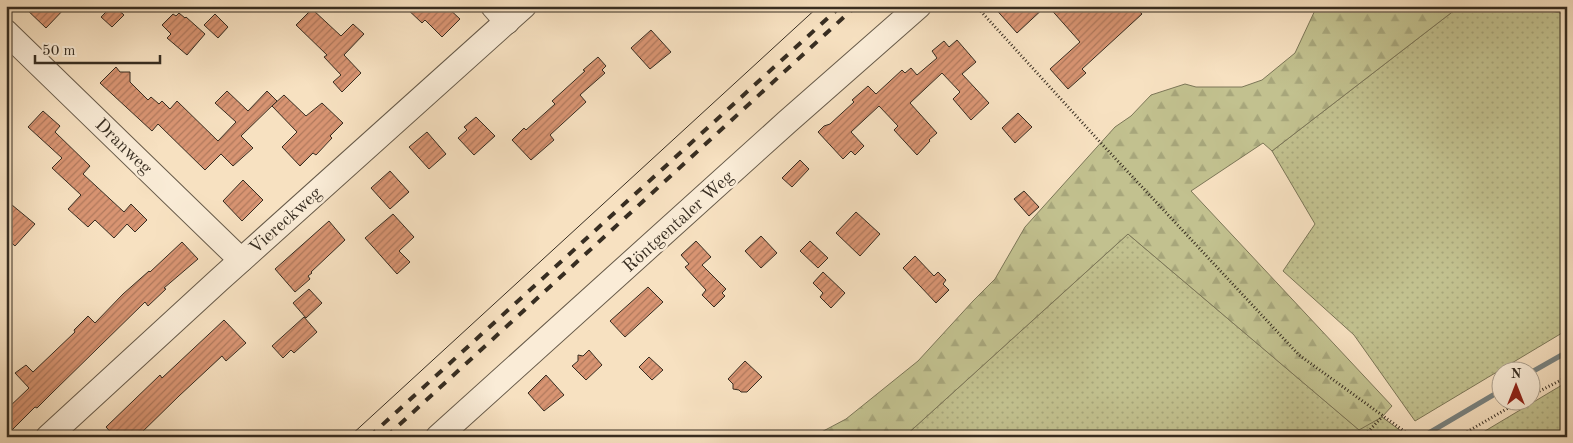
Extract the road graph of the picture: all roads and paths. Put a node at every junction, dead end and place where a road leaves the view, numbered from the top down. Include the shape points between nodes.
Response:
1 (919, 6) edge
2 (976, 6) edge
3 (508, 11) edge
4 (6, 32) edge
5 (241, 260) junction
6 (1567, 376) edge
7 (1540, 391) edge
8 (1505, 410) edge
9 (1382, 417) junction
10 (1408, 436) edge
11 (48, 437) edge
12 (438, 437) edge
13 (1363, 437) edge
14 (1458, 437) edge

1 - 12 street, Röntgentaler Weg
2 - 9 path via 1299,355
3 - 5 street, Viereckweg
4 - 5 street, Dranweg
5 - 11 street, Viereckweg
6 - 7 path
8 - 14 path
9 - 10 path
9 - 13 path

